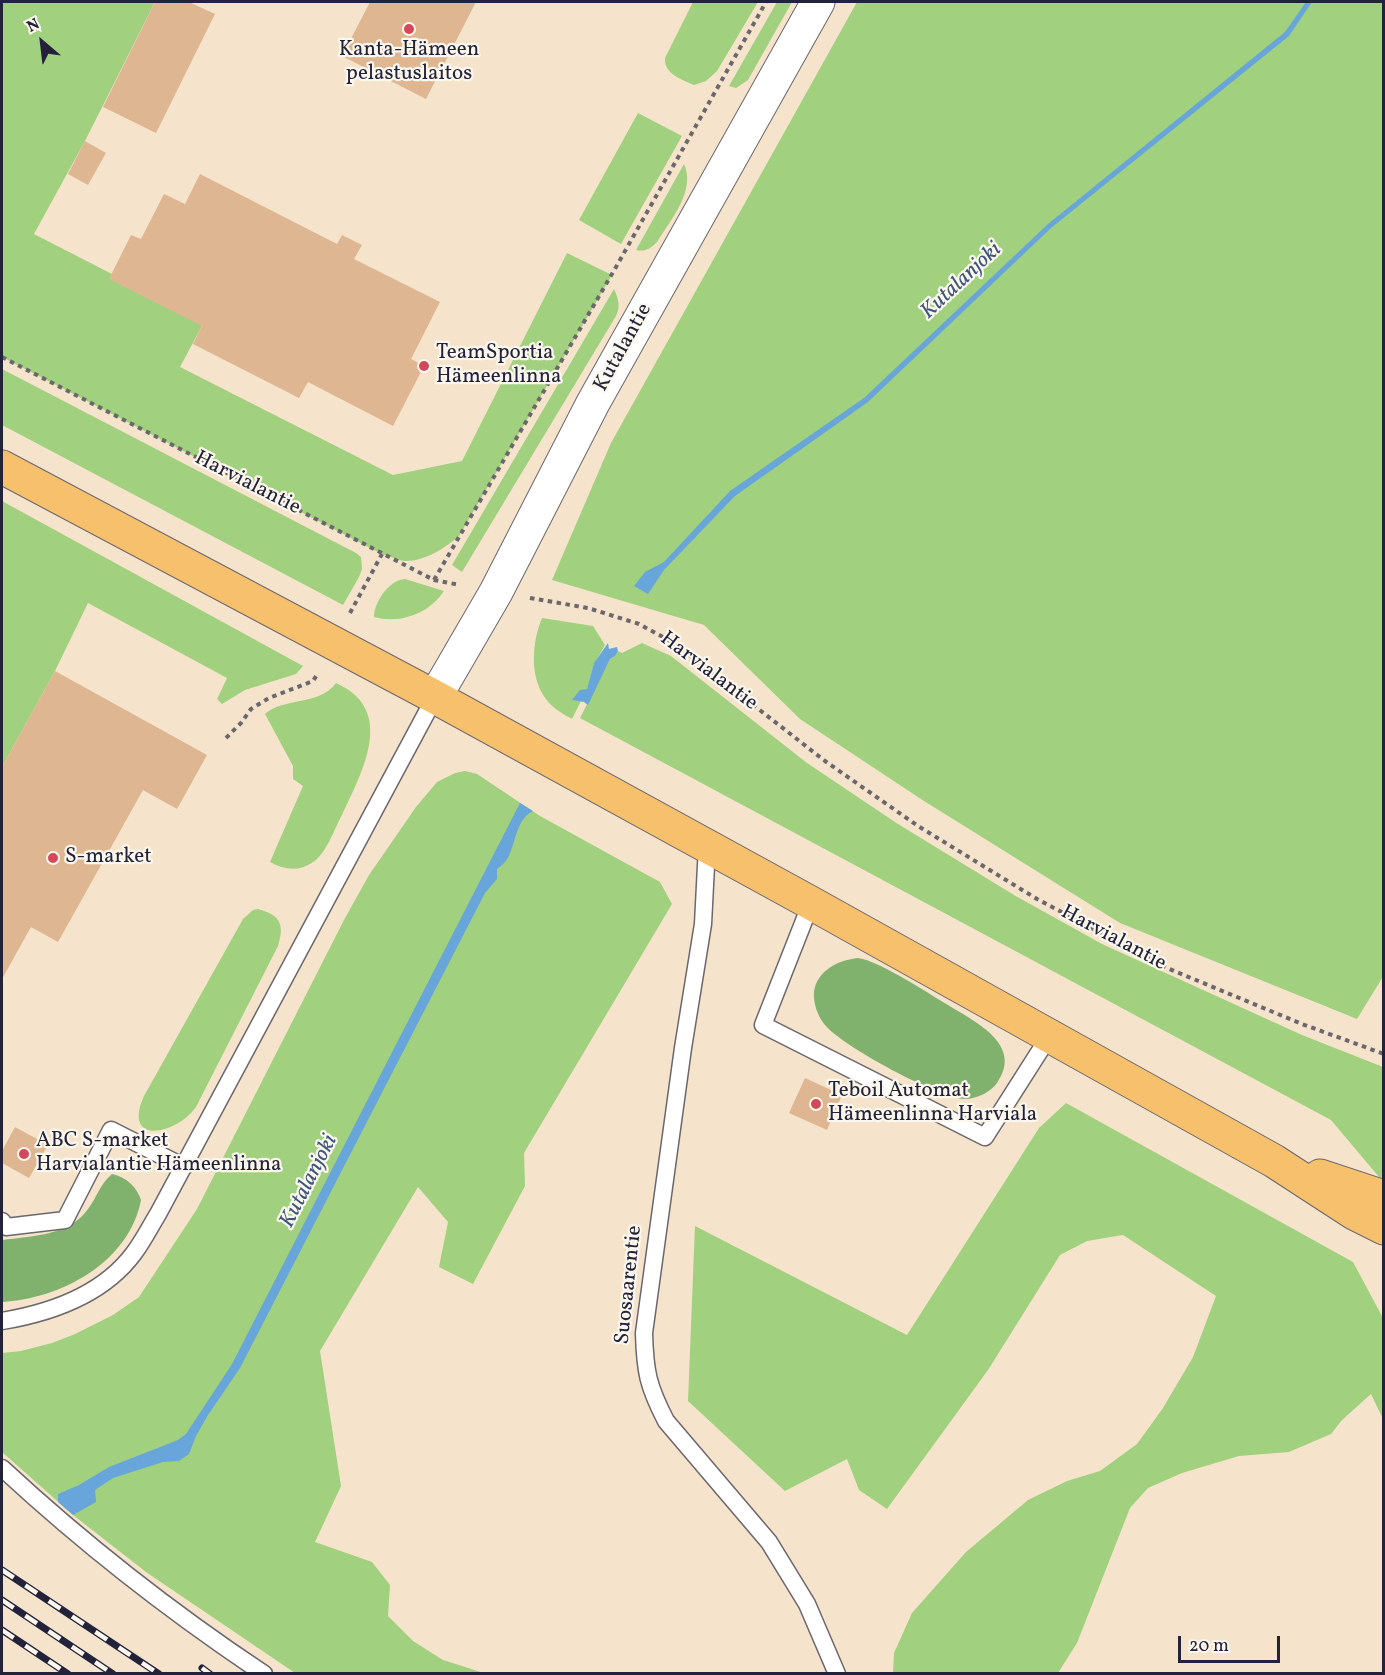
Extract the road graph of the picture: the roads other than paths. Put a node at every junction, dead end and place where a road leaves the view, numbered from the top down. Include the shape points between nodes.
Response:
1 (818, 2) edge
2 (2, 467) edge
3 (435, 696) junction
4 (707, 846) junction
5 (812, 903) junction
6 (1050, 1035) junction
7 (1274, 1161) junction
8 (183, 1167) junction
9 (1383, 1197) edge
10 (2, 1221) edge
11 (1383, 1228) edge
12 (2, 1321) edge
13 (2, 1468) edge
14 (264, 1674) edge
15 (837, 1674) edge

1 - 3 street, Kutalantie via 593,403 496,592
2 - 3 main road
3 - 4 main road
3 - 8 lane
4 - 5 main road
4 - 15 lane, Suosaarentie via 703,924 644,1333 646,1374 666,1420 769,1542 790,1574
5 - 6 main road
5 - 6 lane via 763,1025 985,1137
6 - 7 main road
7 - 9 main road
7 - 11 main road
8 - 10 lane via 111,1130 65,1220 6,1227
8 - 12 lane via 134,1254 102,1284 45,1312
13 - 14 lane via 143,1588

